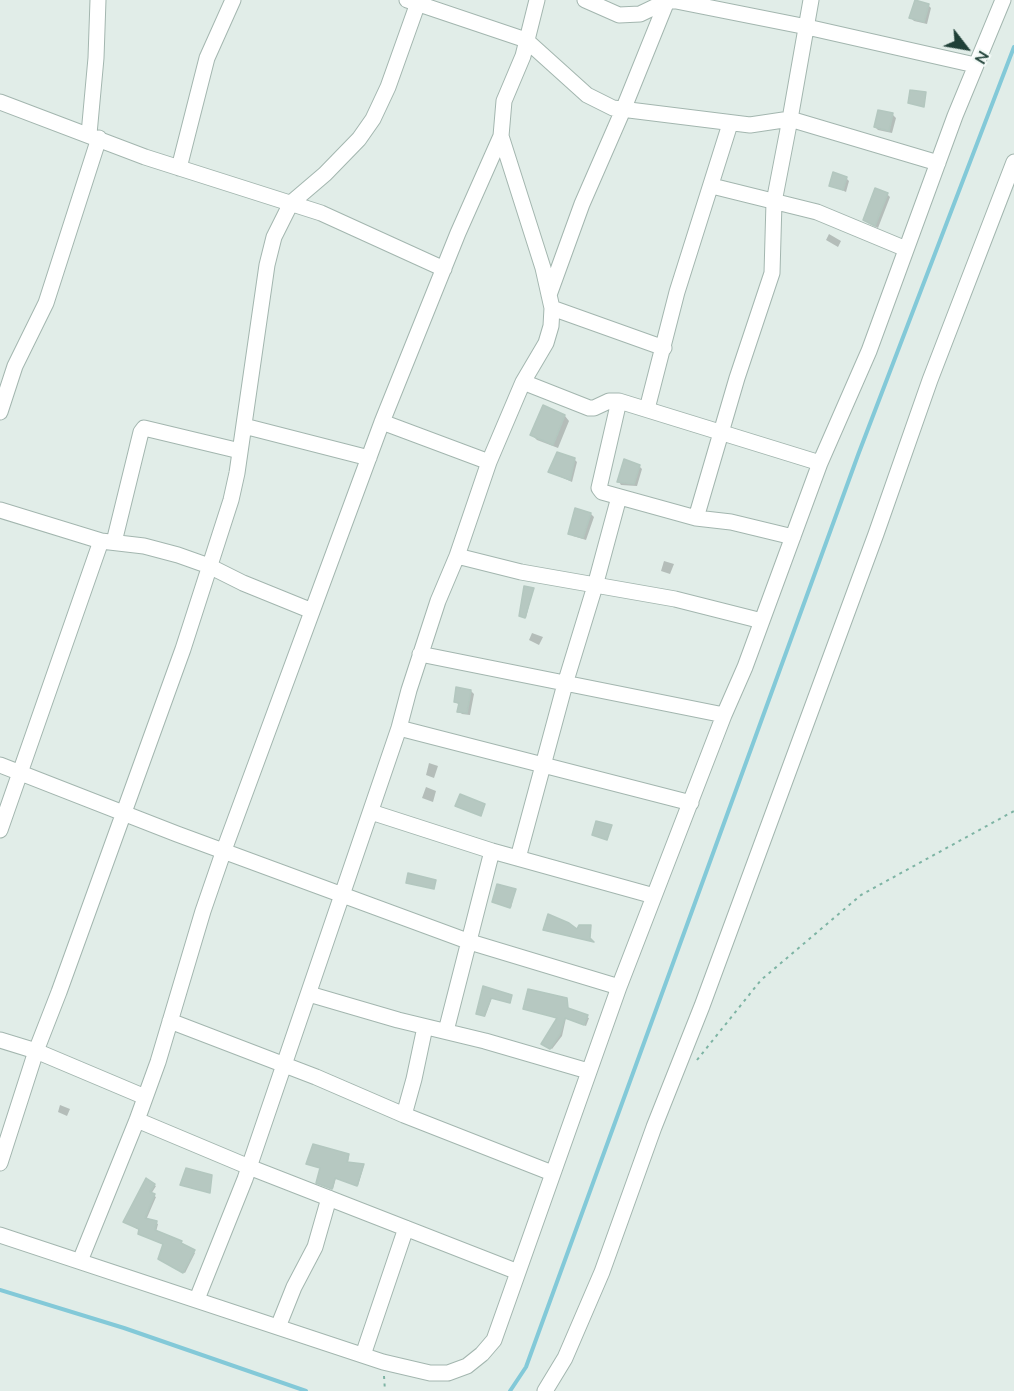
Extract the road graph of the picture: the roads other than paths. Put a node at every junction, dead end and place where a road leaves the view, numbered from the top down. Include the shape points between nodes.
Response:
1 (98, 0) edge
2 (233, 0) edge
3 (537, 0) edge
4 (585, 0) edge
5 (811, 0) edge
6 (1003, 0) edge
7 (414, 1) edge
8 (668, 1) edge
9 (807, 27) junction
10 (526, 40) junction
11 (975, 65) junction
12 (0, 102) edge
13 (623, 110) junction
14 (790, 119) junction
15 (730, 124) junction
16 (94, 136) junction
17 (501, 136) junction
18 (1014, 162) edge
19 (938, 163) junction
20 (178, 168) junction
21 (712, 186) junction
22 (774, 202) junction
23 (291, 203) junction
24 (906, 249) junction
25 (444, 269) junction
26 (551, 301) junction
27 (664, 348) junction
28 (523, 382) junction
29 (620, 401) junction
30 (647, 409) junction
31 (0, 412) edge
32 (382, 422) junction
33 (244, 426) junction
34 (721, 432) junction
35 (240, 451) junction
36 (369, 458) junction
37 (489, 462) junction
38 (820, 463) junction
39 (619, 497) junction
40 (0, 510) edge
41 (696, 518) junction
42 (793, 537) junction
43 (108, 542) junction
44 (457, 556) junction
45 (210, 566) junction
46 (595, 586) junction
47 (312, 611) junction
48 (762, 621) junction
49 (420, 654) junction
50 (565, 684) junction
51 (724, 715) junction
52 (399, 728) junction
53 (0, 765) edge
54 (543, 765) junction
55 (20, 773) junction
56 (691, 803) junction
57 (371, 812) junction
58 (124, 813) junction
59 (0, 830) edge
60 (224, 850) junction
61 (492, 851) junction
62 (518, 858) junction
63 (342, 895) junction
64 (654, 896) junction
65 (470, 942) junction
66 (619, 987) junction
67 (309, 994) junction
68 (170, 1021) junction
69 (425, 1027) junction
70 (446, 1031) junction
71 (0, 1040) edge
72 (36, 1051) junction
73 (284, 1065) junction
74 (588, 1071) junction
75 (145, 1096) junction
76 (404, 1115) junction
77 (137, 1120) junction
78 (0, 1163) edge
79 (249, 1167) junction
80 (552, 1173) junction
81 (329, 1198) junction
82 (406, 1228) junction
83 (0, 1235) edge
84 (80, 1261) junction
85 (518, 1272) junction
86 (197, 1299) junction
87 (278, 1327) junction
88 (363, 1355) junction
89 (545, 1391) edge

1 - 16 street
2 - 20 street via 207,58
3 - 10 street
4 - 8 street via 619,15 640,14
5 - 9 street
6 - 11 street
7 - 10 street
7 - 23 street via 388,87 367,130
8 - 9 street
8 - 13 street
9 - 11 street
9 - 14 street
10 - 13 street via 587,95
10 - 17 street via 504,101
11 - 19 street
12 - 16 street
13 - 15 street
13 - 26 street via 582,204
14 - 15 street
14 - 19 street
14 - 22 street
15 - 21 street
16 - 20 street
16 - 31 street via 46,303 15,366
17 - 25 street
17 - 26 street
18 - 89 street via 602,1272
19 - 24 street
20 - 23 street
21 - 22 street
21 - 27 street via 677,292
22 - 24 street via 821,214
22 - 34 street via 772,273
23 - 25 street
23 - 33 street via 274,237 267,265
24 - 38 street via 869,351
25 - 32 street
26 - 27 street
26 - 28 street via 546,343
27 - 30 street
28 - 29 street via 589,408
28 - 37 street
29 - 30 street
29 - 39 street via 599,488
30 - 34 street
32 - 36 street
32 - 37 street
33 - 35 street
33 - 36 street
34 - 38 street
34 - 41 street
35 - 43 street via 144,428
35 - 45 street via 231,500
36 - 47 street
37 - 44 street
38 - 42 street
39 - 41 street
39 - 46 street
40 - 43 street
41 - 42 street
42 - 48 street
43 - 45 street via 144,546
43 - 55 street
44 - 46 street
44 - 49 street
45 - 47 street
45 - 58 street
46 - 48 street via 675,599
46 - 50 street
47 - 60 street
48 - 51 street
49 - 50 street
49 - 52 street
50 - 51 street
50 - 54 street
51 - 56 street
52 - 54 street
52 - 57 street
53 - 55 street
54 - 56 street
54 - 62 street
55 - 58 street
55 - 59 street
56 - 64 street
57 - 61 street
57 - 63 street
58 - 60 street
58 - 72 street
60 - 63 street
60 - 68 street
61 - 62 street
61 - 65 street
62 - 64 street
63 - 65 street
63 - 67 street
64 - 66 street
65 - 66 street
65 - 70 street
66 - 74 street
67 - 69 street
67 - 73 street
68 - 73 street
68 - 75 street
69 - 70 street
69 - 76 street
70 - 74 street
71 - 72 street
72 - 75 street
72 - 78 street
73 - 76 street
73 - 79 street
74 - 80 street
75 - 77 street
76 - 80 street
77 - 79 street
77 - 84 street
79 - 81 street
79 - 86 street
80 - 85 street
81 - 82 street
81 - 87 street via 315,1247
82 - 85 street
82 - 88 street
83 - 84 street
84 - 86 street
85 - 88 street via 494,1340 467,1366 448,1373 430,1373
86 - 87 street
87 - 88 street

